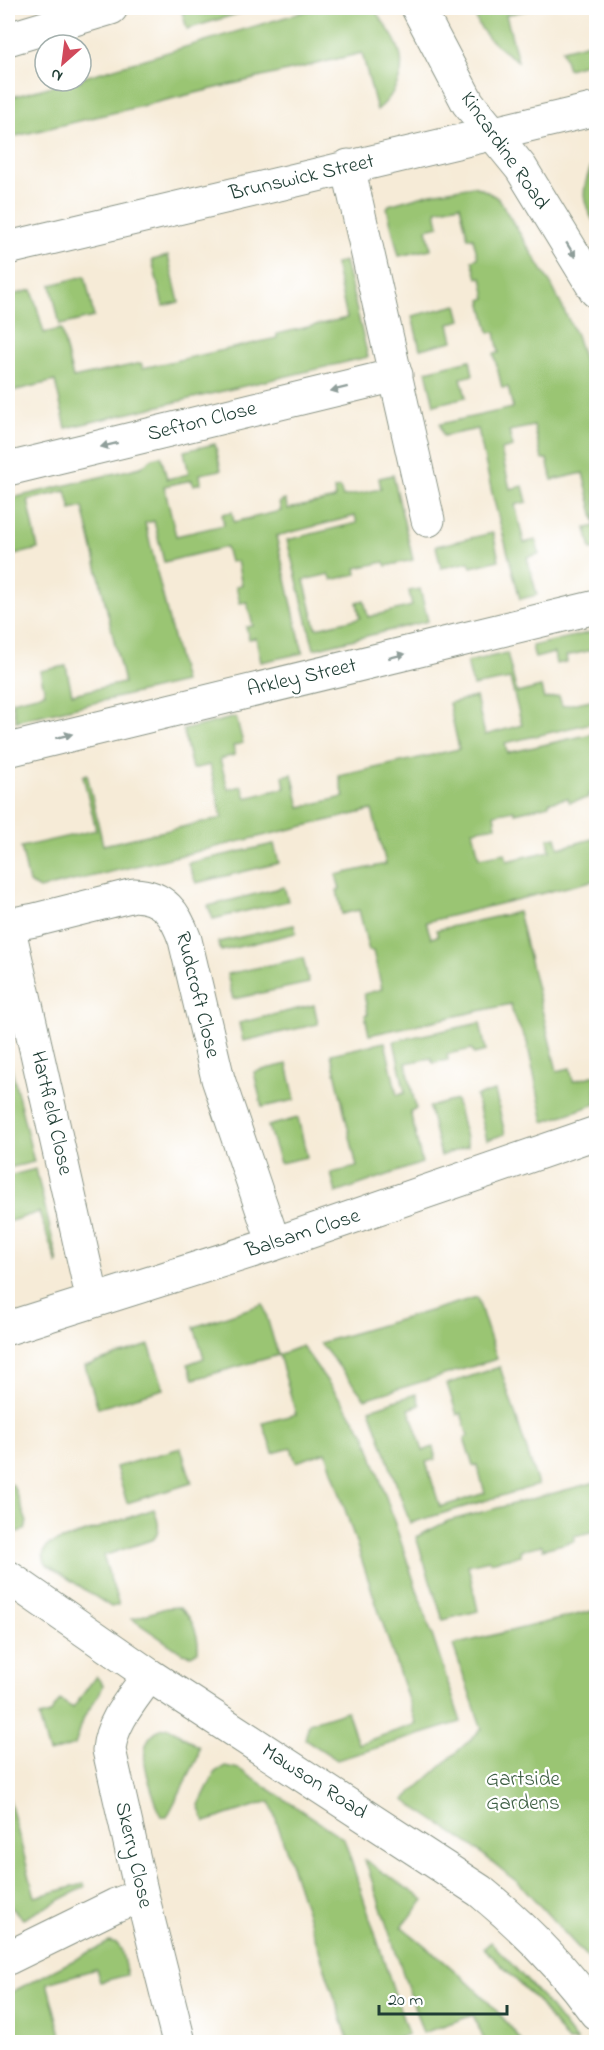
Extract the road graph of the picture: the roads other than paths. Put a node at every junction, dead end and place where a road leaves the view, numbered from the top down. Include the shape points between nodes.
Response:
1 (111, 8) edge
2 (418, 8) edge
3 (8, 39) edge
4 (597, 108) edge
5 (493, 134) junction
6 (348, 166) junction
7 (8, 248) edge
8 (597, 291) edge
9 (396, 375) junction
10 (8, 470) edge
11 (428, 520) dead end
12 (597, 607) edge
13 (8, 750) edge
14 (8, 925) edge
15 (597, 1133) edge
16 (274, 1244) junction
17 (93, 1301) junction
18 (8, 1328) edge
19 (8, 1577) edge
20 (149, 1675) junction
21 (142, 1895) junction
22 (8, 1958) edge
23 (597, 2013) edge
24 (179, 2043) edge

1 - 3 street
2 - 5 street, Kincardine Road via 468,103
4 - 5 street, Brunswick Street
5 - 6 street, Brunswick Street
5 -> 8 street, Kincardine Road via 521,168
6 - 7 street, Brunswick Street
6 - 9 street
9 -> 10 street, Sefton Close
9 - 11 street
13 -> 12 street, Arkley Street
14 - 16 street, Rudcroft Close via 134,895 163,903 174,914 185,940 218,1079
14 - 17 street, Hartfield Close
15 - 16 street, Balsam Close
16 - 17 street, Balsam Close
17 - 18 street, Balsam Close
19 - 20 street, Mawson Road
20 - 21 street, Skerry Close via 109,1740
20 - 23 street, Mawson Road via 480,1891 552,1957
21 - 22 street
21 - 24 street, Skerry Close

